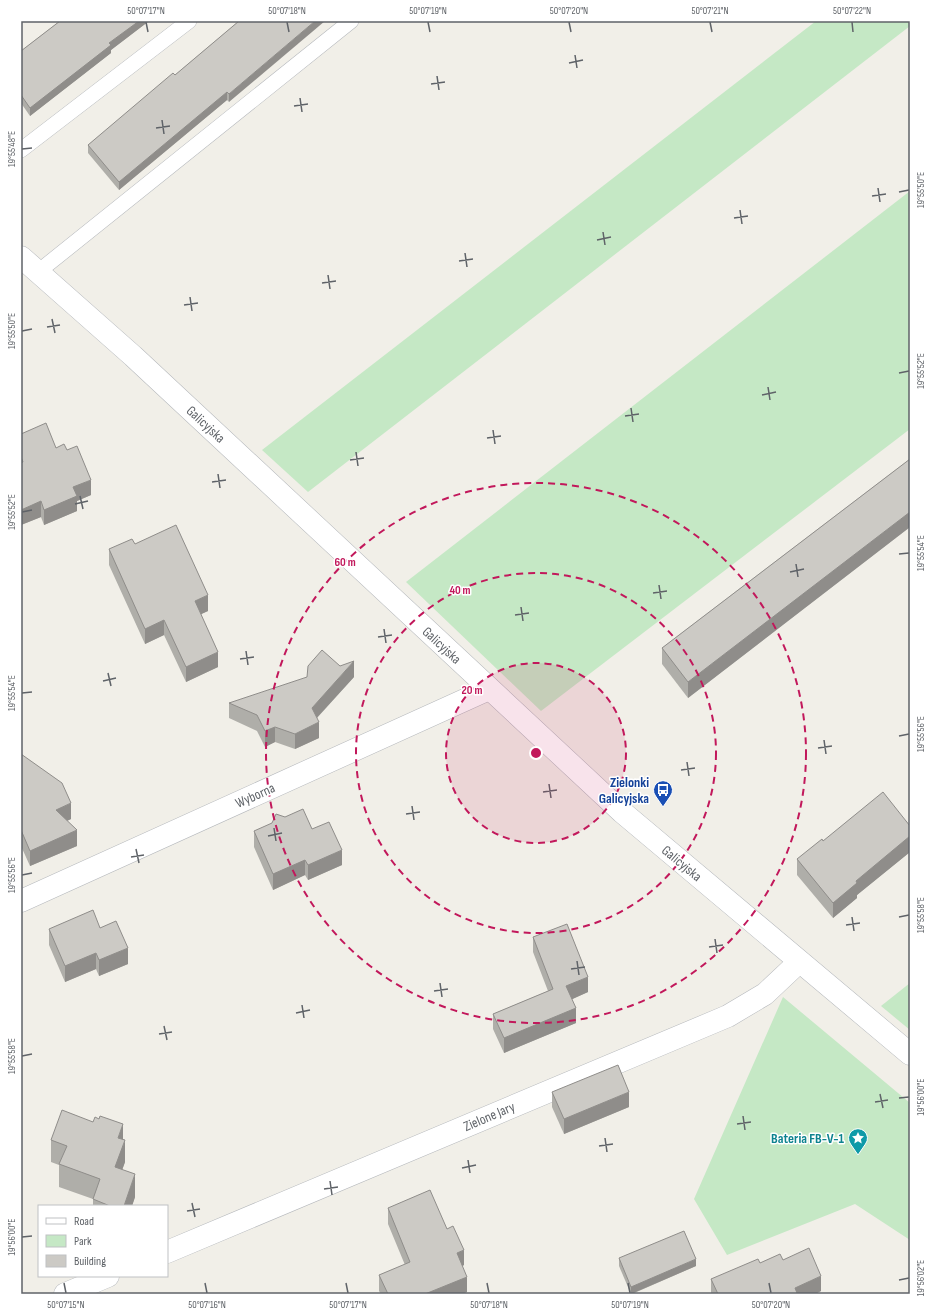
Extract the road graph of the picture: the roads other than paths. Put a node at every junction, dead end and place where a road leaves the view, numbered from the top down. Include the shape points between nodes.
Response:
1 (189, 21) edge
2 (351, 21) edge
3 (21, 150) edge
4 (21, 257) edge
5 (38, 272) junction
6 (489, 689) junction
7 (21, 901) edge
8 (799, 962) junction
9 (910, 1054) edge
10 (168, 1252) edge
11 (106, 1277) edge
12 (65, 1294) edge

1 - 3 lane
2 - 5 lane
4 - 5 street, Galicyjska
5 - 6 street, Galicyjska via 133,356
6 - 7 street, Wyborna
6 - 8 street, Galicyjska via 622,812
8 - 9 street, Galicyjska
8 - 10 street, Zielone Jary via 765,994 728,1016
11 - 12 street

